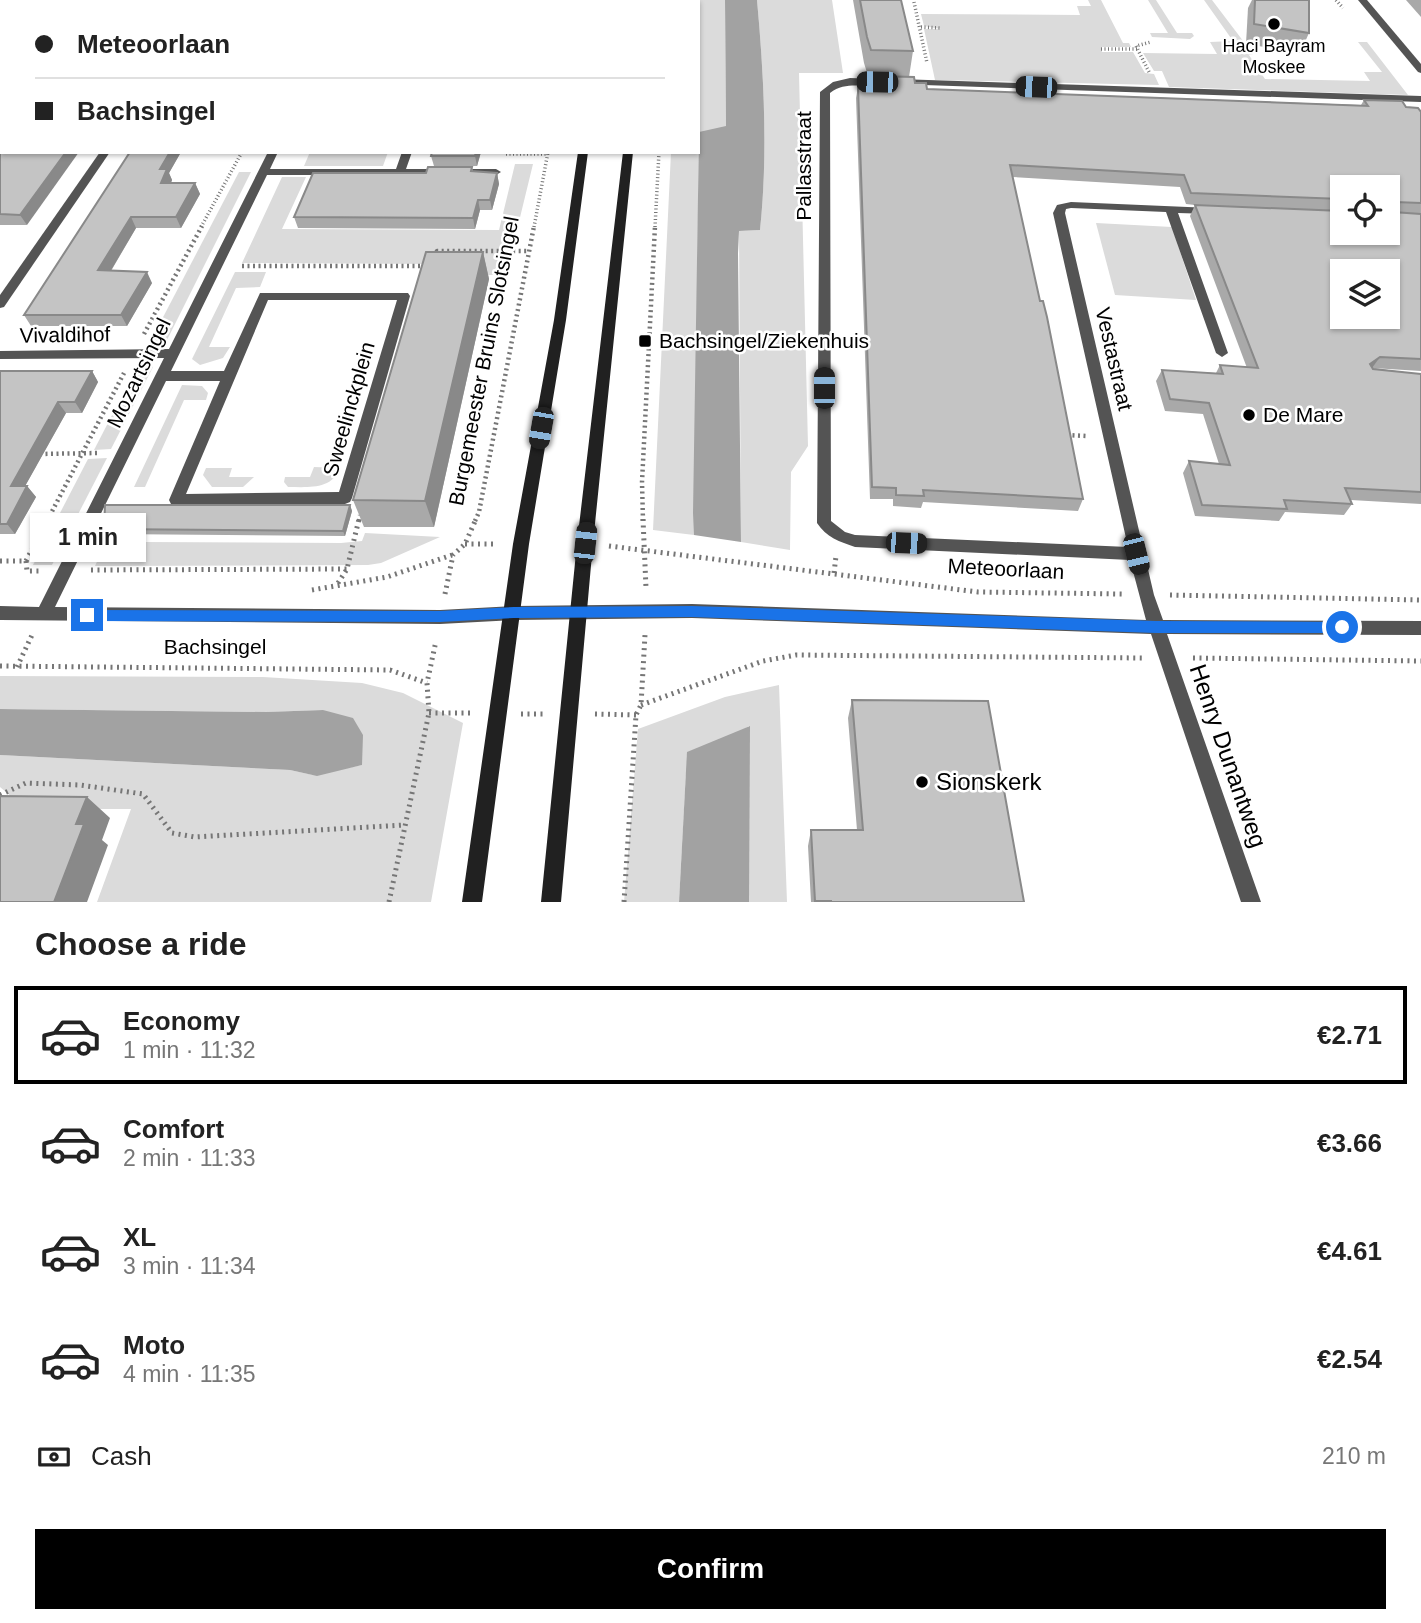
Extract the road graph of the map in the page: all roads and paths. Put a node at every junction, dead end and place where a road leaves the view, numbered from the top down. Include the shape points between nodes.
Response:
1 (1362, 0) edge
2 (914, 2) dead end
3 (920, 27) junction
4 (941, 28) dead end
5 (1151, 41) dead end
6 (1101, 49) dead end
7 (1138, 49) junction
8 (1421, 70) edge
9 (931, 83) junction
10 (1168, 91) junction
11 (1421, 99) edge
12 (104, 154) edge
13 (272, 154) edge
14 (406, 154) edge
15 (501, 154) edge
16 (548, 154) edge
17 (583, 154) edge
18 (628, 154) edge
19 (659, 154) edge
20 (264, 172) junction
21 (400, 172) junction
22 (496, 172) joint
23 (1171, 210) junction
24 (1226, 212) edge
25 (529, 251) junction
26 (216, 266) junction
27 (0, 304) edge
28 (173, 353) junction
29 (1222, 353) dead end
30 (0, 355) edge
31 (162, 376) junction
32 (229, 376) junction
33 (1059, 435) edge
34 (1110, 438) junction
35 (28, 453) edge
36 (123, 453) junction
37 (345, 498) junction
38 (585, 543) junction
39 (465, 544) junction
40 (522, 544) junction
41 (646, 552) junction
42 (1136, 554) junction
43 (453, 555) junction
44 (0, 561) edge
45 (69, 562) junction
46 (347, 569) junction
47 (337, 584) junction
48 (310, 591) dead end
49 (1146, 595) junction
50 (1421, 600) edge
51 (514, 612) junction
52 (646, 612) junction
53 (0, 613) edge
54 (44, 613) junction
55 (579, 613) junction
56 (440, 617) junction
57 (1156, 627) junction
58 (1421, 628) edge
59 (1168, 658) junction
60 (1421, 661) edge
61 (0, 666) edge
62 (427, 683) junction
63 (641, 705) junction
64 (429, 713) junction
65 (500, 713) junction
66 (570, 714) junction
67 (636, 715) junction
68 (0, 795) edge
69 (405, 825) junction
70 (389, 902) edge
71 (472, 902) edge
72 (551, 902) edge
73 (624, 902) edge
74 (1251, 902) edge

1 - 8 street
2 - 3 path
3 - 4 path
3 - 9 path
5 - 7 path via 1136,46
6 - 7 path
7 - 10 path via 1149,72 1158,73
9 - 10 street, Pallasstraat
9 - 42 street, Pallasstraat via 850,81 832,85 825,92 824,523 855,541
10 - 11 street, Pallasstraat
12 - 27 street, Vivaldihof
13 - 20 street, Mozartsingel
14 - 21 street
15 - 22 path
16 - 25 path, Burgemeester Bruins Slotsingel
17 - 40 main road
18 - 38 main road
19 - 41 path via 642,482
20 - 21 street
20 - 26 street, Mozartsingel
21 - 22 street
23 - 24 street, Vestastraat
23 - 29 street
23 - 34 street, Vestastraat via 1071,205 1061,207 1059,213
25 - 26 path via 438,251 431,267
25 - 39 path, Burgemeester Bruins Slotsingel via 479,512
26 - 28 street, Mozartsingel
28 - 30 street, Vivaldihof
28 - 31 street, Mozartsingel
31 - 32 street
31 - 36 street, Mozartsingel
32 - 37 street, Sweelinckplein via 176,500
32 - 37 street, Sweelinckplein via 264,296 404,296
33 - 34 path
34 - 42 street, Vestastraat
35 - 36 path
36 - 45 street, Mozartsingel
37 - 46 path via 360,515
38 - 41 path, Meteoorlaan
38 - 55 main road
39 - 40 path
39 - 43 path, Burgemeester Bruins Slotsingel
40 - 51 main road
41 - 49 path, Meteoorlaan via 978,592
41 - 52 path
42 - 49 street, Vestastraat
43 - 47 path via 387,577
43 - 56 path
44 - 45 path via 26,561 27,571 45,571
45 - 46 path via 106,572
45 - 54 street, Mozartsingel
46 - 47 path
47 - 48 path
49 - 50 path, Meteoorlaan
49 - 57 street, Vestastraat
51 - 55 street, Bachsingel
51 - 56 street, Bachsingel
51 - 65 main road
52 - 55 street
52 - 57 street
52 - 63 path
53 - 54 street, Bachsingel
54 - 56 street, Bachsingel
55 - 66 main road
56 - 62 path
57 - 58 street
57 - 59 street, Henry Dunantweg
59 - 60 path
59 - 63 path via 796,654 763,661
59 - 74 street, Henry Dunantweg
61 - 62 path, Bachsingel via 390,670
62 - 64 path
63 - 67 path
64 - 65 path
64 - 69 path
65 - 66 path
65 - 71 main road
66 - 67 path
66 - 72 main road
67 - 73 path
68 - 69 path via 26,783 143,794 172,833 195,837
69 - 70 path

